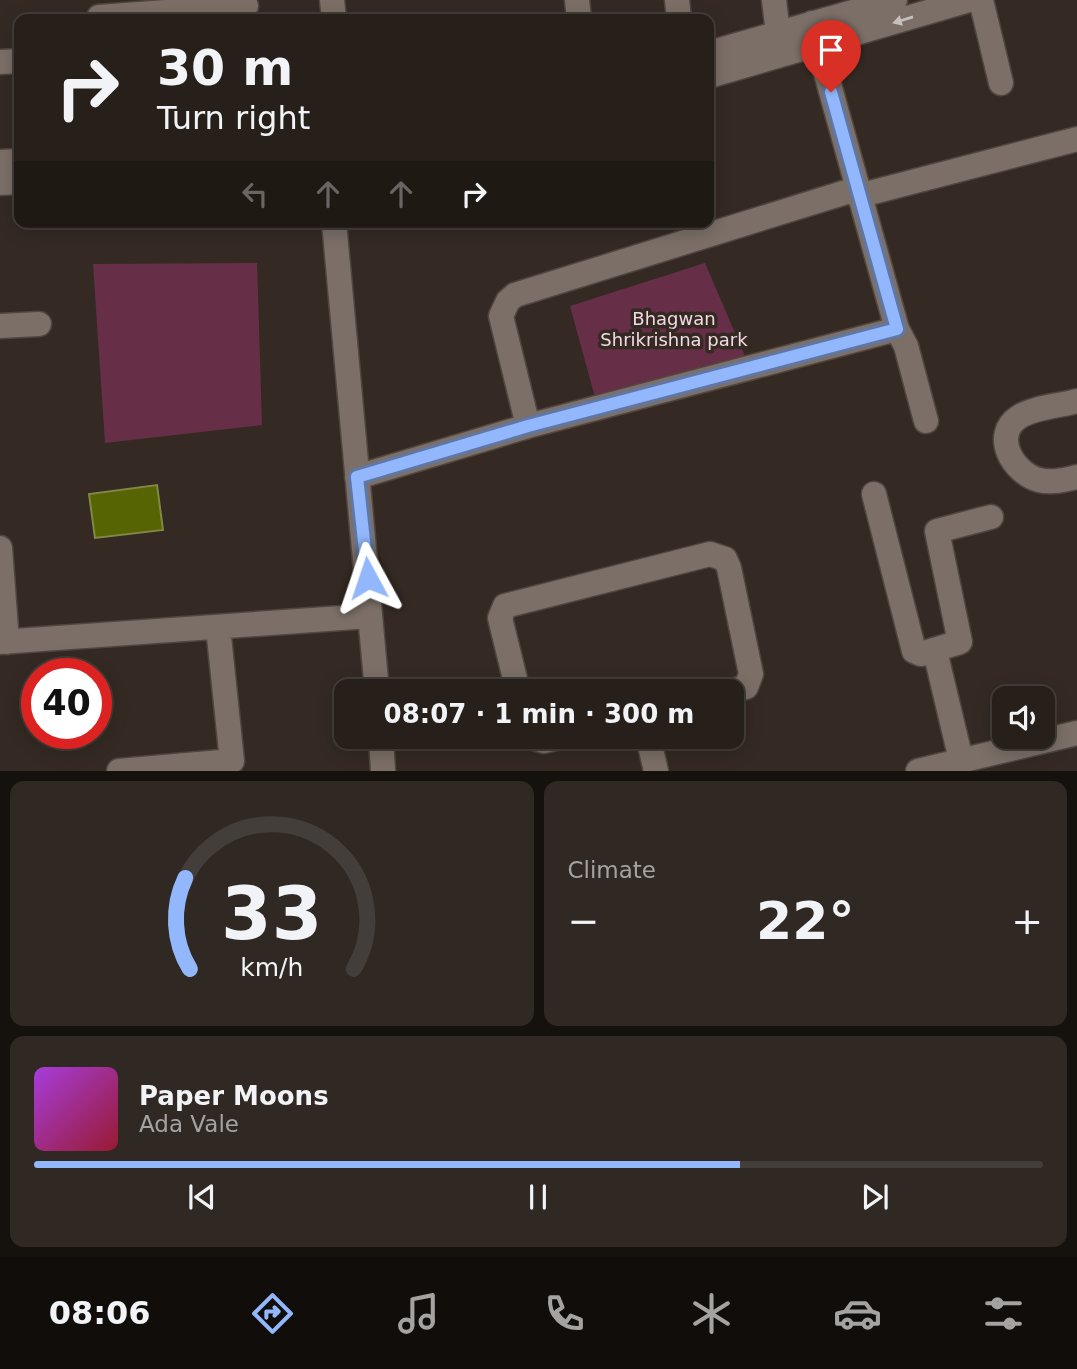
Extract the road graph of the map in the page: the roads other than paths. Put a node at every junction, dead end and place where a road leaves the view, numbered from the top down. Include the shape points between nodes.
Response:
1 (774, 0) edge
2 (969, 0) edge
3 (981, 0) edge
4 (879, 2) edge
5 (246, 9) edge
6 (99, 12) edge
7 (778, 33) junction
8 (815, 34) junction
9 (714, 52) edge
10 (714, 74) edge
11 (1000, 83) dead end
12 (1077, 139) edge
13 (857, 193) junction
14 (335, 228) edge
15 (40, 324) dead end
16 (0, 326) edge
17 (897, 329) junction
18 (1077, 401) edge
19 (926, 421) dead end
20 (528, 426) junction
21 (357, 477) junction
22 (1077, 477) edge
23 (874, 494) dead end
24 (991, 517) dead end
25 (0, 548) edge
26 (370, 616) junction
27 (218, 627) junction
28 (3, 642) edge
29 (935, 651) junction
30 (376, 679) edge
31 (515, 679) edge
32 (744, 688) edge
33 (1077, 733) edge
34 (382, 749) edge
35 (651, 749) edge
36 (961, 761) junction
37 (931, 769) edge
38 (119, 771) edge
39 (383, 771) edge
40 (656, 771) edge

1 - 7 street
2 -> 8 street
3 - 11 street
4 - 8 street
5 - 6 street
7 - 8 street
7 - 9 street
8 - 10 street
8 - 13 street
12 - 13 street
13 - 17 street
13 - 20 street via 515,295 501,316
14 - 21 street
15 - 16 street
17 - 19 street
17 - 20 street
18 - 22 street via 1017,418 1007,431 1006,443 1014,463 1038,480
20 - 21 street
21 - 26 street
23 - 29 street via 914,651
24 - 29 street via 937,531 961,638 957,645
25 - 28 street
26 - 27 street
26 - 30 street
27 - 28 street
27 - 38 street via 232,761
29 - 36 street
31 - 32 street via 500,618 505,606 710,554 725,559 729,568 751,674
33 - 36 street
34 - 39 street
35 - 40 street
36 - 37 street

